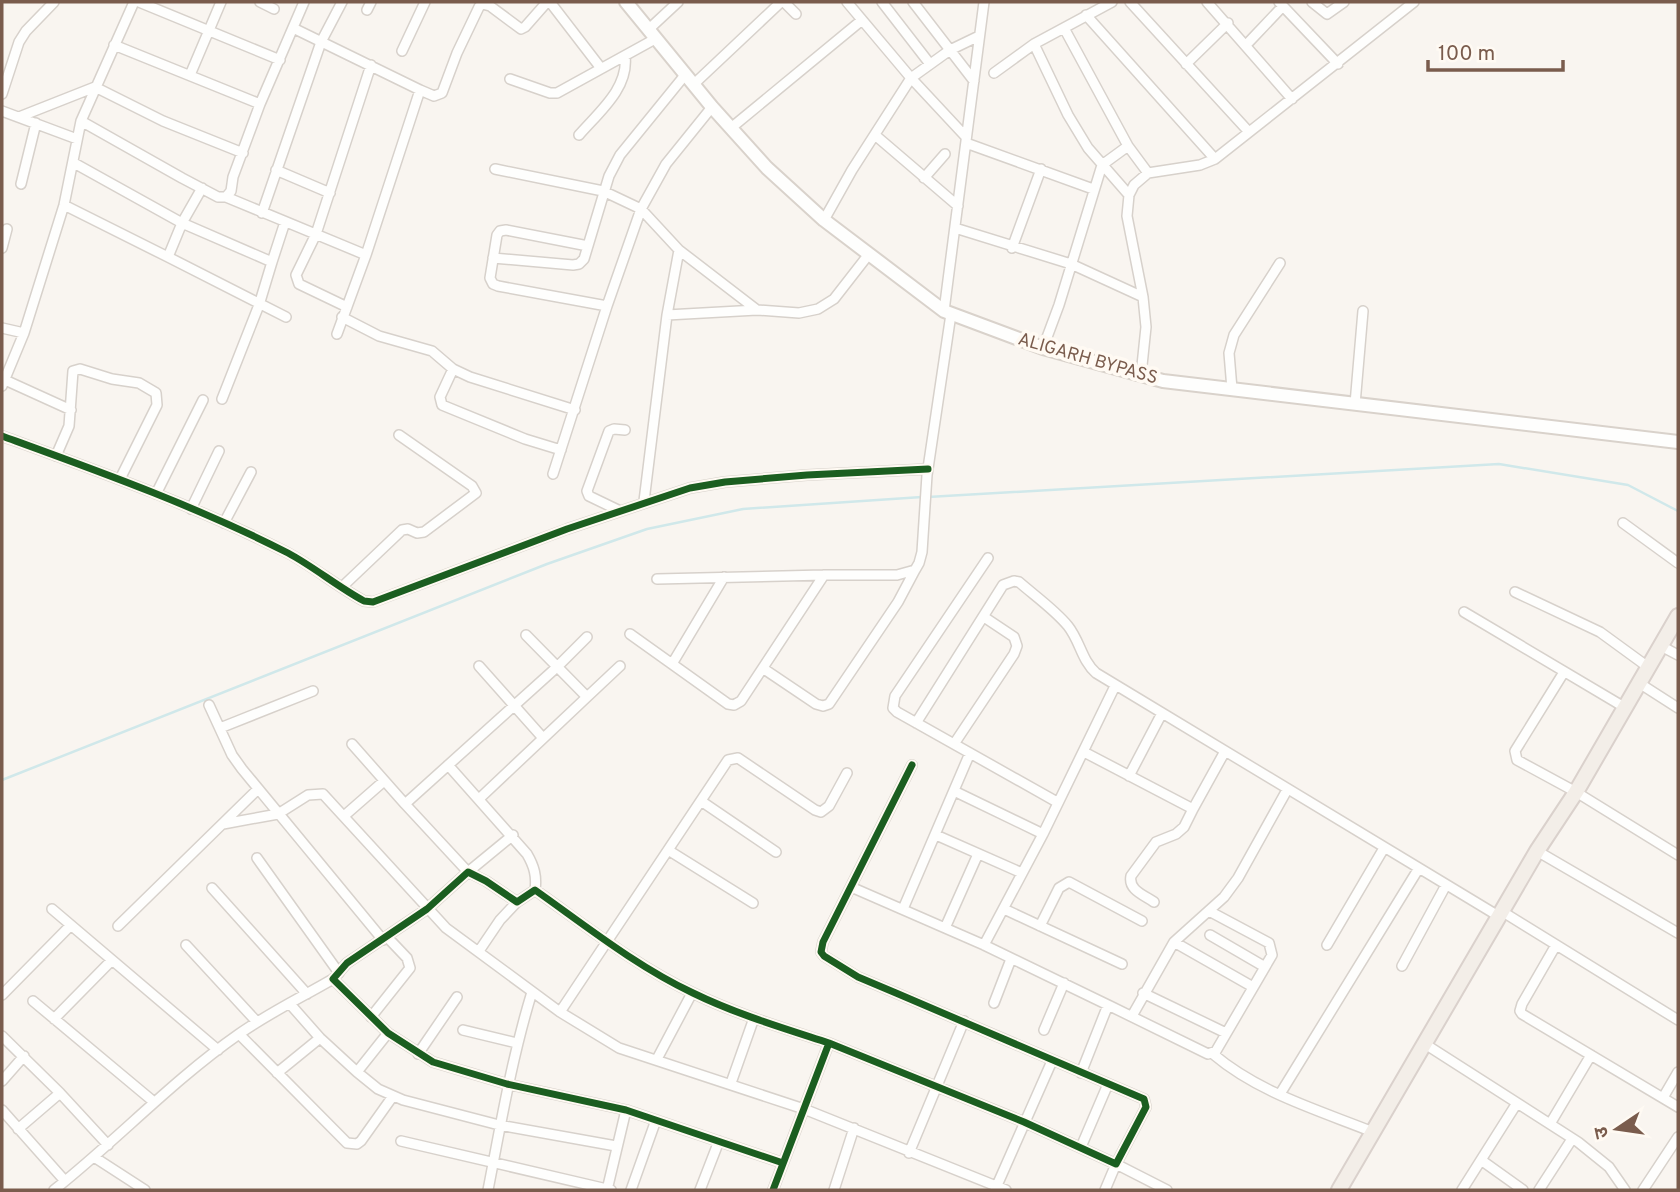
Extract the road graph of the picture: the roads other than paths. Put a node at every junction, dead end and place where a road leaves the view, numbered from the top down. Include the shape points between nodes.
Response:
1 (54, 2) edge
2 (136, 2) edge
3 (221, 2) edge
4 (260, 2) edge
5 (304, 2) edge
6 (342, 2) edge
7 (425, 2) edge
8 (549, 2) edge
9 (626, 2) edge
10 (678, 2) edge
11 (783, 2) edge
12 (847, 2) edge
13 (882, 2) edge
14 (913, 2) edge
15 (984, 2) edge
16 (1111, 2) edge
17 (1130, 2) edge
18 (1207, 2) edge
19 (1312, 2) edge
20 (1344, 2) edge
21 (1410, 3) edge
22 (1281, 4) edge
23 (274, 9) dead end
24 (796, 14) dead end
25 (1086, 15) junction
26 (862, 20) junction
27 (1228, 23) junction
28 (293, 28) junction
29 (1064, 28) junction
30 (209, 31) junction
31 (652, 34) junction
32 (979, 36) junction
33 (321, 42) junction
34 (1034, 44) junction
35 (1247, 44) junction
36 (114, 45) junction
37 (950, 50) junction
38 (402, 51) dead end
39 (625, 56) junction
40 (280, 60) junction
41 (930, 64) junction
42 (1186, 64) junction
43 (1338, 64) junction
44 (371, 65) junction
45 (600, 67) junction
46 (994, 73) dead end
47 (190, 75) junction
48 (911, 78) junction
49 (510, 79) dead end
50 (690, 80) junction
51 (974, 81) junction
52 (95, 87) junction
53 (420, 90) junction
54 (2, 94) edge
55 (1292, 99) junction
56 (260, 104) junction
57 (712, 107) junction
58 (2, 111) edge
59 (19, 117) junction
60 (81, 121) junction
61 (36, 124) junction
62 (731, 128) junction
63 (1249, 132) junction
64 (579, 135) dead end
65 (875, 135) junction
66 (77, 139) junction
67 (966, 140) junction
68 (1128, 146) junction
69 (243, 152) junction
70 (945, 154) dead end
71 (1215, 159) junction
72 (74, 163) junction
73 (1102, 165) junction
74 (495, 169) dead end
75 (1041, 169) junction
76 (276, 170) junction
77 (1148, 173) junction
78 (924, 178) junction
79 (21, 184) dead end
80 (202, 188) junction
81 (1093, 189) junction
82 (603, 191) junction
83 (330, 193) junction
84 (1129, 195) junction
85 (226, 197) junction
86 (64, 205) junction
87 (958, 206) junction
88 (641, 209) junction
89 (262, 213) junction
90 (824, 220) junction
91 (285, 222) junction
92 (183, 223) junction
93 (955, 228) junction
94 (7, 229) dead end
95 (316, 234) junction
96 (588, 246) junction
97 (2, 248) edge
98 (1013, 248) junction
99 (679, 250) junction
100 (869, 254) junction
101 (366, 255) junction
102 (168, 257) junction
103 (493, 258) junction
104 (272, 262) junction
105 (1280, 263) dead end
106 (1071, 264) junction
107 (1143, 297) junction
108 (259, 305) junction
109 (607, 306) junction
110 (347, 307) junction
111 (757, 310) junction
112 (1363, 311) dead end
113 (948, 313) junction
114 (667, 315) junction
115 (286, 317) dead end
116 (342, 317) junction
117 (2, 328) edge
118 (24, 333) junction
119 (337, 334) dead end
120 (1043, 348) junction
121 (453, 369) junction
122 (1140, 375) junction
123 (3, 383) edge
124 (1232, 389) junction
125 (203, 400) dead end
126 (222, 400) dead end
127 (1355, 404) junction
128 (71, 410) junction
129 (575, 410) junction
130 (625, 430) dead end
131 (399, 435) dead end
132 (2, 436) edge
133 (1678, 442) edge
134 (561, 450) junction
135 (219, 451) dead end
136 (56, 456) junction
137 (251, 472) dead end
138 (927, 472) junction
139 (553, 474) dead end
140 (120, 479) junction
141 (156, 494) junction
142 (644, 501) junction
143 (191, 509) junction
144 (618, 510) junction
145 (224, 523) junction
146 (1623, 523) dead end
147 (988, 558) dead end
148 (1678, 563) edge
149 (915, 570) junction
150 (824, 575) junction
151 (724, 577) junction
152 (657, 579) dead end
153 (342, 587) junction
154 (1515, 592) dead end
155 (1464, 612) dead end
156 (1678, 616) edge
157 (984, 617) junction
158 (630, 634) dead end
159 (526, 635) dead end
160 (587, 637) dead end
161 (1661, 646) junction
162 (1678, 655) edge
163 (672, 664) junction
164 (479, 666) dead end
165 (620, 666) dead end
166 (557, 667) junction
167 (1648, 667) junction
168 (764, 669) junction
169 (1564, 672) junction
170 (1639, 683) junction
171 (1115, 685) junction
172 (313, 691) dead end
173 (587, 697) junction
174 (209, 705) dead end
175 (515, 706) junction
176 (1624, 707) junction
177 (1678, 708) edge
178 (1161, 715) junction
179 (916, 723) junction
180 (220, 728) junction
181 (543, 738) junction
182 (352, 744) dead end
183 (954, 744) junction
184 (1084, 752) junction
185 (970, 753) junction
186 (1224, 753) junction
187 (448, 765) junction
188 (912, 765) dead end
189 (847, 773) dead end
190 (1129, 776) junction
191 (384, 781) junction
192 (258, 789) junction
193 (1287, 790) junction
194 (954, 792) junction
195 (1576, 792) junction
196 (480, 798) junction
197 (701, 801) junction
198 (1057, 802) junction
199 (405, 804) junction
200 (1193, 809) junction
201 (278, 814) junction
202 (344, 816) junction
203 (223, 824) junction
204 (1042, 834) junction
205 (513, 835) junction
206 (936, 835) junction
207 (1384, 848) junction
208 (668, 850) junction
209 (1537, 851) junction
210 (776, 852) dead end
211 (978, 854) junction
212 (1678, 855) edge
213 (257, 858) dead end
214 (1419, 868) junction
215 (468, 872) junction
216 (1022, 873) junction
217 (1446, 885) junction
218 (851, 887) junction
219 (212, 888) dead end
220 (535, 890) junction
221 (517, 902) junction
222 (1154, 902) dead end
223 (753, 903) dead end
224 (52, 909) dead end
225 (427, 909) junction
226 (903, 909) junction
227 (1004, 909) junction
228 (1209, 911) junction
229 (1501, 914) junction
230 (1142, 921) dead end
231 (71, 925) junction
232 (118, 926) dead end
233 (1040, 926) junction
234 (945, 928) junction
235 (1678, 933) edge
236 (1210, 935) dead end
237 (385, 938) junction
238 (607, 942) junction
239 (1174, 942) junction
240 (186, 945) dead end
241 (1327, 945) dead end
242 (1556, 945) junction
243 (984, 946) junction
244 (478, 951) junction
245 (1011, 959) junction
246 (111, 961) junction
247 (1122, 964) dead end
248 (1402, 966) dead end
249 (1265, 967) junction
250 (336, 976) junction
251 (1064, 983) junction
252 (1253, 987) junction
253 (532, 992) junction
254 (692, 993) junction
255 (1143, 993) junction
256 (307, 994) junction
257 (2, 995) edge
258 (457, 997) dead end
259 (33, 1001) dead end
260 (994, 1003) dead end
261 (290, 1004) junction
262 (1108, 1004) junction
263 (560, 1012) junction
264 (1132, 1016) junction
265 (371, 1017) junction
266 (754, 1018) junction
267 (54, 1019) junction
268 (1678, 1020) edge
269 (964, 1021) junction
270 (257, 1022) junction
271 (463, 1030) dead end
272 (1044, 1030) dead end
273 (388, 1032) junction
274 (1226, 1033) junction
275 (239, 1034) junction
276 (2, 1035) edge
277 (320, 1038) junction
278 (517, 1043) junction
279 (829, 1043) junction
280 (1425, 1044) junction
281 (218, 1050) junction
282 (418, 1054) junction
283 (1213, 1054) junction
284 (1591, 1055) junction
285 (24, 1056) junction
286 (657, 1059) junction
287 (1052, 1060) junction
288 (357, 1072) junction
289 (1678, 1072) edge
290 (277, 1073) junction
291 (1081, 1073) junction
292 (2, 1081) edge
293 (731, 1083) junction
294 (507, 1084) junction
295 (1108, 1084) junction
296 (936, 1086) junction
297 (60, 1093) junction
298 (1280, 1094) junction
299 (393, 1096) junction
300 (1664, 1096) junction
301 (154, 1102) junction
302 (1517, 1103) junction
303 (1678, 1107) edge
304 (804, 1109) junction
305 (2, 1110) edge
306 (626, 1110) junction
307 (656, 1120) junction
308 (1024, 1122) junction
309 (499, 1125) junction
310 (1550, 1125) junction
311 (854, 1128) junction
312 (18, 1129) junction
313 (1373, 1132) junction
314 (1678, 1137) edge
315 (1572, 1139) junction
316 (719, 1140) junction
317 (401, 1141) dead end
318 (108, 1145) junction
319 (616, 1146) junction
320 (1081, 1147) junction
321 (909, 1153) junction
322 (94, 1157) junction
323 (1481, 1160) junction
324 (783, 1163) junction
325 (493, 1164) junction
326 (1116, 1164) junction
327 (59, 1187) edge
328 (999, 1189) edge
329 (1342, 1189) edge
330 (145, 1190) edge
331 (488, 1190) edge
332 (608, 1190) edge
333 (631, 1190) edge
334 (700, 1190) edge
335 (773, 1190) edge
336 (834, 1190) edge
337 (1105, 1190) edge
338 (1167, 1190) edge
339 (1462, 1190) edge
340 (1523, 1190) edge
341 (1539, 1190) edge
342 (1625, 1190) edge
343 (1643, 1190) edge

1 - 54 street via 19,42
2 - 30 street
2 - 36 street
3 - 30 street
4 - 23 street
5 - 28 street
6 - 33 street
7 - 38 street
8 - 45 street
8 - 53 street via 521,29 482,4 442,93 434,96
9 - 31 main road, ALIGARH BYPASS
10 - 31 street
11 - 24 street
11 - 50 street
12 - 26 street
13 - 41 street
14 - 37 street
15 - 32 street
16 - 25 street
17 - 42 street
18 - 27 street
19 - 20 street via 1327,14
21 - 43 street
22 - 35 street
22 - 43 street
25 - 29 street
25 - 71 street
26 - 48 street
26 - 62 street
27 - 35 street
27 - 42 street
28 - 33 street
28 - 40 street
29 - 34 street
29 - 68 street
30 - 40 street
30 - 47 street
31 - 39 street
31 - 50 main road, ALIGARH BYPASS
32 - 37 street
32 - 51 street
33 - 44 street
33 - 76 street
34 - 46 street
34 - 73 street via 1068,115
35 - 55 street
36 - 47 street
36 - 52 street
37 - 41 street
37 - 51 street
39 - 45 street
39 - 64 street via 624,79
40 - 56 street
41 - 48 street
42 - 63 street
43 - 55 street
44 - 53 street
44 - 83 street
45 - 49 street via 557,93
47 - 56 street
48 - 65 street
48 - 67 street
50 - 57 main road, ALIGARH BYPASS
50 - 82 street via 620,155
51 - 67 street
52 - 59 street
52 - 60 street
52 - 69 street via 145,113
53 - 101 street
55 - 63 street
56 - 69 street
57 - 62 main road, ALIGARH BYPASS
57 - 88 street via 667,164
58 - 59 street
59 - 61 street
60 - 66 street
60 - 80 street
61 - 66 street
61 - 79 street
62 - 90 main road, ALIGARH BYPASS
63 - 71 street
65 - 78 street
65 - 90 street
66 - 72 street
67 - 75 street
67 - 87 street
68 - 73 street
68 - 77 street
69 - 85 street
70 - 78 street
71 - 77 street
72 - 86 street
72 - 92 street
73 - 81 street
73 - 84 street
74 - 82 street
75 - 81 street
75 - 98 street
76 - 83 street
76 - 89 street
77 - 84 street
78 - 87 street
80 - 85 street
80 - 92 street
81 - 106 street
82 - 88 street
82 - 96 street
83 - 95 street
84 - 107 street via 1127,216
85 - 89 street
86 - 102 street
86 - 118 street
87 - 93 street
88 - 99 street
88 - 109 street
89 - 91 street
90 - 100 main road, ALIGARH BYPASS
91 - 95 street
91 - 104 street
92 - 102 street
92 - 104 street
93 - 98 street
93 - 113 street
94 - 97 street
95 - 101 street
95 - 110 street via 296,280
96 - 103 street via 584,260 573,265
96 - 103 street via 506,230 497,235
98 - 106 street
99 - 111 street
99 - 114 street
100 - 111 street via 834,299 818,309 799,313
100 - 113 main road, ALIGARH BYPASS
101 - 110 street
102 - 108 street
103 - 109 street via 493,284
104 - 108 street
105 - 124 street via 1234,335 1229,353
106 - 107 street
106 - 120 street
107 - 122 street via 1146,327
108 - 115 street
108 - 126 street
109 - 129 street
110 - 116 street
111 - 114 street
112 - 127 street
113 - 120 main road, ALIGARH BYPASS
113 - 138 street
114 - 142 street
116 - 119 street
116 - 121 street via 379,336 432,351
117 - 118 street
118 - 123 street
120 - 122 main road, ALIGARH BYPASS
121 - 129 street
121 - 134 street via 440,397 442,405
122 - 124 main road, ALIGARH BYPASS
123 - 128 street
124 - 127 main road, ALIGARH BYPASS
125 - 141 street
127 - 133 main road, ALIGARH BYPASS
128 - 136 street
128 - 140 street via 71,375 76,369 139,383 156,393 157,405
129 - 134 street
130 - 144 street via 609,431 587,491
131 - 153 street via 476,492 424,532 402,530
132 - 136 street
134 - 139 street
135 - 143 street
136 - 140 street
137 - 145 street
138 - 142 street via 875,470 725,482
138 - 149 street via 922,552
140 - 141 street
141 - 143 street
142 - 144 street
143 - 145 street
144 - 153 street via 382,600 364,601
145 - 153 street via 309,565
146 - 148 street
147 - 179 street via 892,702 897,712
149 - 150 street via 897,575
149 - 168 street via 898,603 829,704 816,704
150 - 151 street
150 - 168 street
151 - 152 street
151 - 163 street
154 - 167 street via 1600,632
155 - 169 street
156 - 161 main road
157 - 171 street via 1003,586 1019,582 1066,623 1089,667
157 - 179 street
157 - 183 street via 1014,637 1017,646
158 - 163 street
159 - 166 street
160 - 166 street
161 - 162 street
161 - 167 main road
163 - 168 street via 734,705
164 - 175 street
165 - 173 street
166 - 173 street
166 - 175 street
167 - 170 main road
169 - 176 street
169 - 195 street via 1514,756
170 - 176 main road
170 - 177 street
171 - 178 street
171 - 184 street
172 - 180 street
173 - 181 street
174 - 180 street
175 - 181 street
175 - 187 street
176 - 195 main road
178 - 186 street
178 - 190 street
179 - 183 street
180 - 192 street via 232,755
181 - 196 street
182 - 191 street
183 - 185 street
184 - 190 street
184 - 198 street
185 - 194 street
185 - 198 street
186 - 193 street
186 - 200 street
187 - 196 street
187 - 199 street
188 - 218 street
189 - 197 street via 829,806 821,811 733,758
190 - 200 street
191 - 199 street
191 - 202 street
192 - 201 street
192 - 203 street
193 - 207 street
193 - 228 street via 1238,878
194 - 204 street
194 - 206 street
195 - 209 main road
195 - 212 street
196 - 205 street
197 - 208 street
197 - 210 street
198 - 204 street
199 - 215 street
200 - 222 street via 1184,827 1156,842 1131,876 1132,888
201 - 202 street via 316,793
201 - 203 street
201 - 237 street
202 - 225 street
203 - 232 street
204 - 216 street
205 - 215 street
205 - 220 street via 533,864
206 - 211 street
206 - 226 street
207 - 214 street
207 - 241 street
208 - 223 street
208 - 238 street
209 - 229 main road
209 - 235 street
211 - 216 street
211 - 234 street
213 - 250 street
214 - 217 street
214 - 298 street
215 - 221 street
215 - 225 street
216 - 227 street
217 - 229 street
217 - 248 street
218 - 226 street
218 - 269 street via 823,942 824,956 858,977
219 - 256 street
220 - 221 street
220 - 238 street
221 - 244 street
224 - 231 street
225 - 237 street
225 - 244 street
226 - 234 street
227 - 233 street
227 - 243 street
228 - 239 street
228 - 249 street via 1269,943 1272,955
229 - 242 street
229 - 280 main road
230 - 233 street via 1069,883 1059,888
231 - 246 street
231 - 257 street
233 - 247 street
234 - 243 street
236 - 249 street
237 - 250 street via 347,963
237 - 265 street via 407,958 410,968
238 - 254 street
238 - 263 street
239 - 252 street
239 - 255 street
240 - 270 street
242 - 268 street
242 - 284 street via 1520,1011
243 - 245 street
244 - 253 street
245 - 251 street
245 - 260 street
246 - 267 street
246 - 281 street
249 - 252 street
250 - 256 street
250 - 265 street
251 - 262 street
251 - 272 street
252 - 274 street
253 - 263 street
253 - 278 street
254 - 266 street
254 - 286 street
255 - 264 street
255 - 274 street
256 - 261 street
258 - 282 street
259 - 267 street
261 - 270 street
261 - 277 street
262 - 264 street
262 - 291 street
263 - 286 street via 619,1048
264 - 283 street
265 - 273 street
266 - 279 street
266 - 293 street
267 - 301 street
269 - 287 street
269 - 296 street
270 - 275 street
271 - 278 street
273 - 282 street
273 - 288 street
274 - 283 street
275 - 281 street
275 - 290 street
276 - 285 street
277 - 288 street
277 - 290 street
278 - 294 street
279 - 296 street
279 - 304 street
280 - 302 street
280 - 313 main road
281 - 301 street
282 - 294 street
283 - 298 street via 1247,1080
284 - 300 street
284 - 310 street
285 - 292 street
285 - 297 street
286 - 293 street
287 - 291 street
287 - 308 street
288 - 299 street
289 - 300 street
290 - 299 street via 351,1144 361,1140
291 - 295 street
293 - 304 street
294 - 306 street
294 - 309 street
295 - 320 street
295 - 326 street via 1146,1103
296 - 308 street
296 - 321 street
297 - 312 street
297 - 318 street
298 - 313 street
299 - 309 street
300 - 303 street
301 - 318 street
302 - 310 street
302 - 323 street
304 - 311 street
304 - 324 street
305 - 312 street
306 - 307 street
306 - 319 street
307 - 316 street
307 - 333 street
308 - 320 street
308 - 328 street
309 - 319 street
309 - 325 street
310 - 315 street
311 - 321 street
311 - 336 street
312 - 327 street
313 - 329 main road
314 - 343 street
315 - 341 street
315 - 342 street via 1609,1167
316 - 324 street
316 - 334 street
317 - 325 street
318 - 322 street
319 - 332 street
320 - 326 street
321 - 328 street
322 - 327 street
322 - 330 street
323 - 339 street
323 - 340 street
324 - 335 street
325 - 331 street
325 - 332 street
326 - 337 street
326 - 338 street

